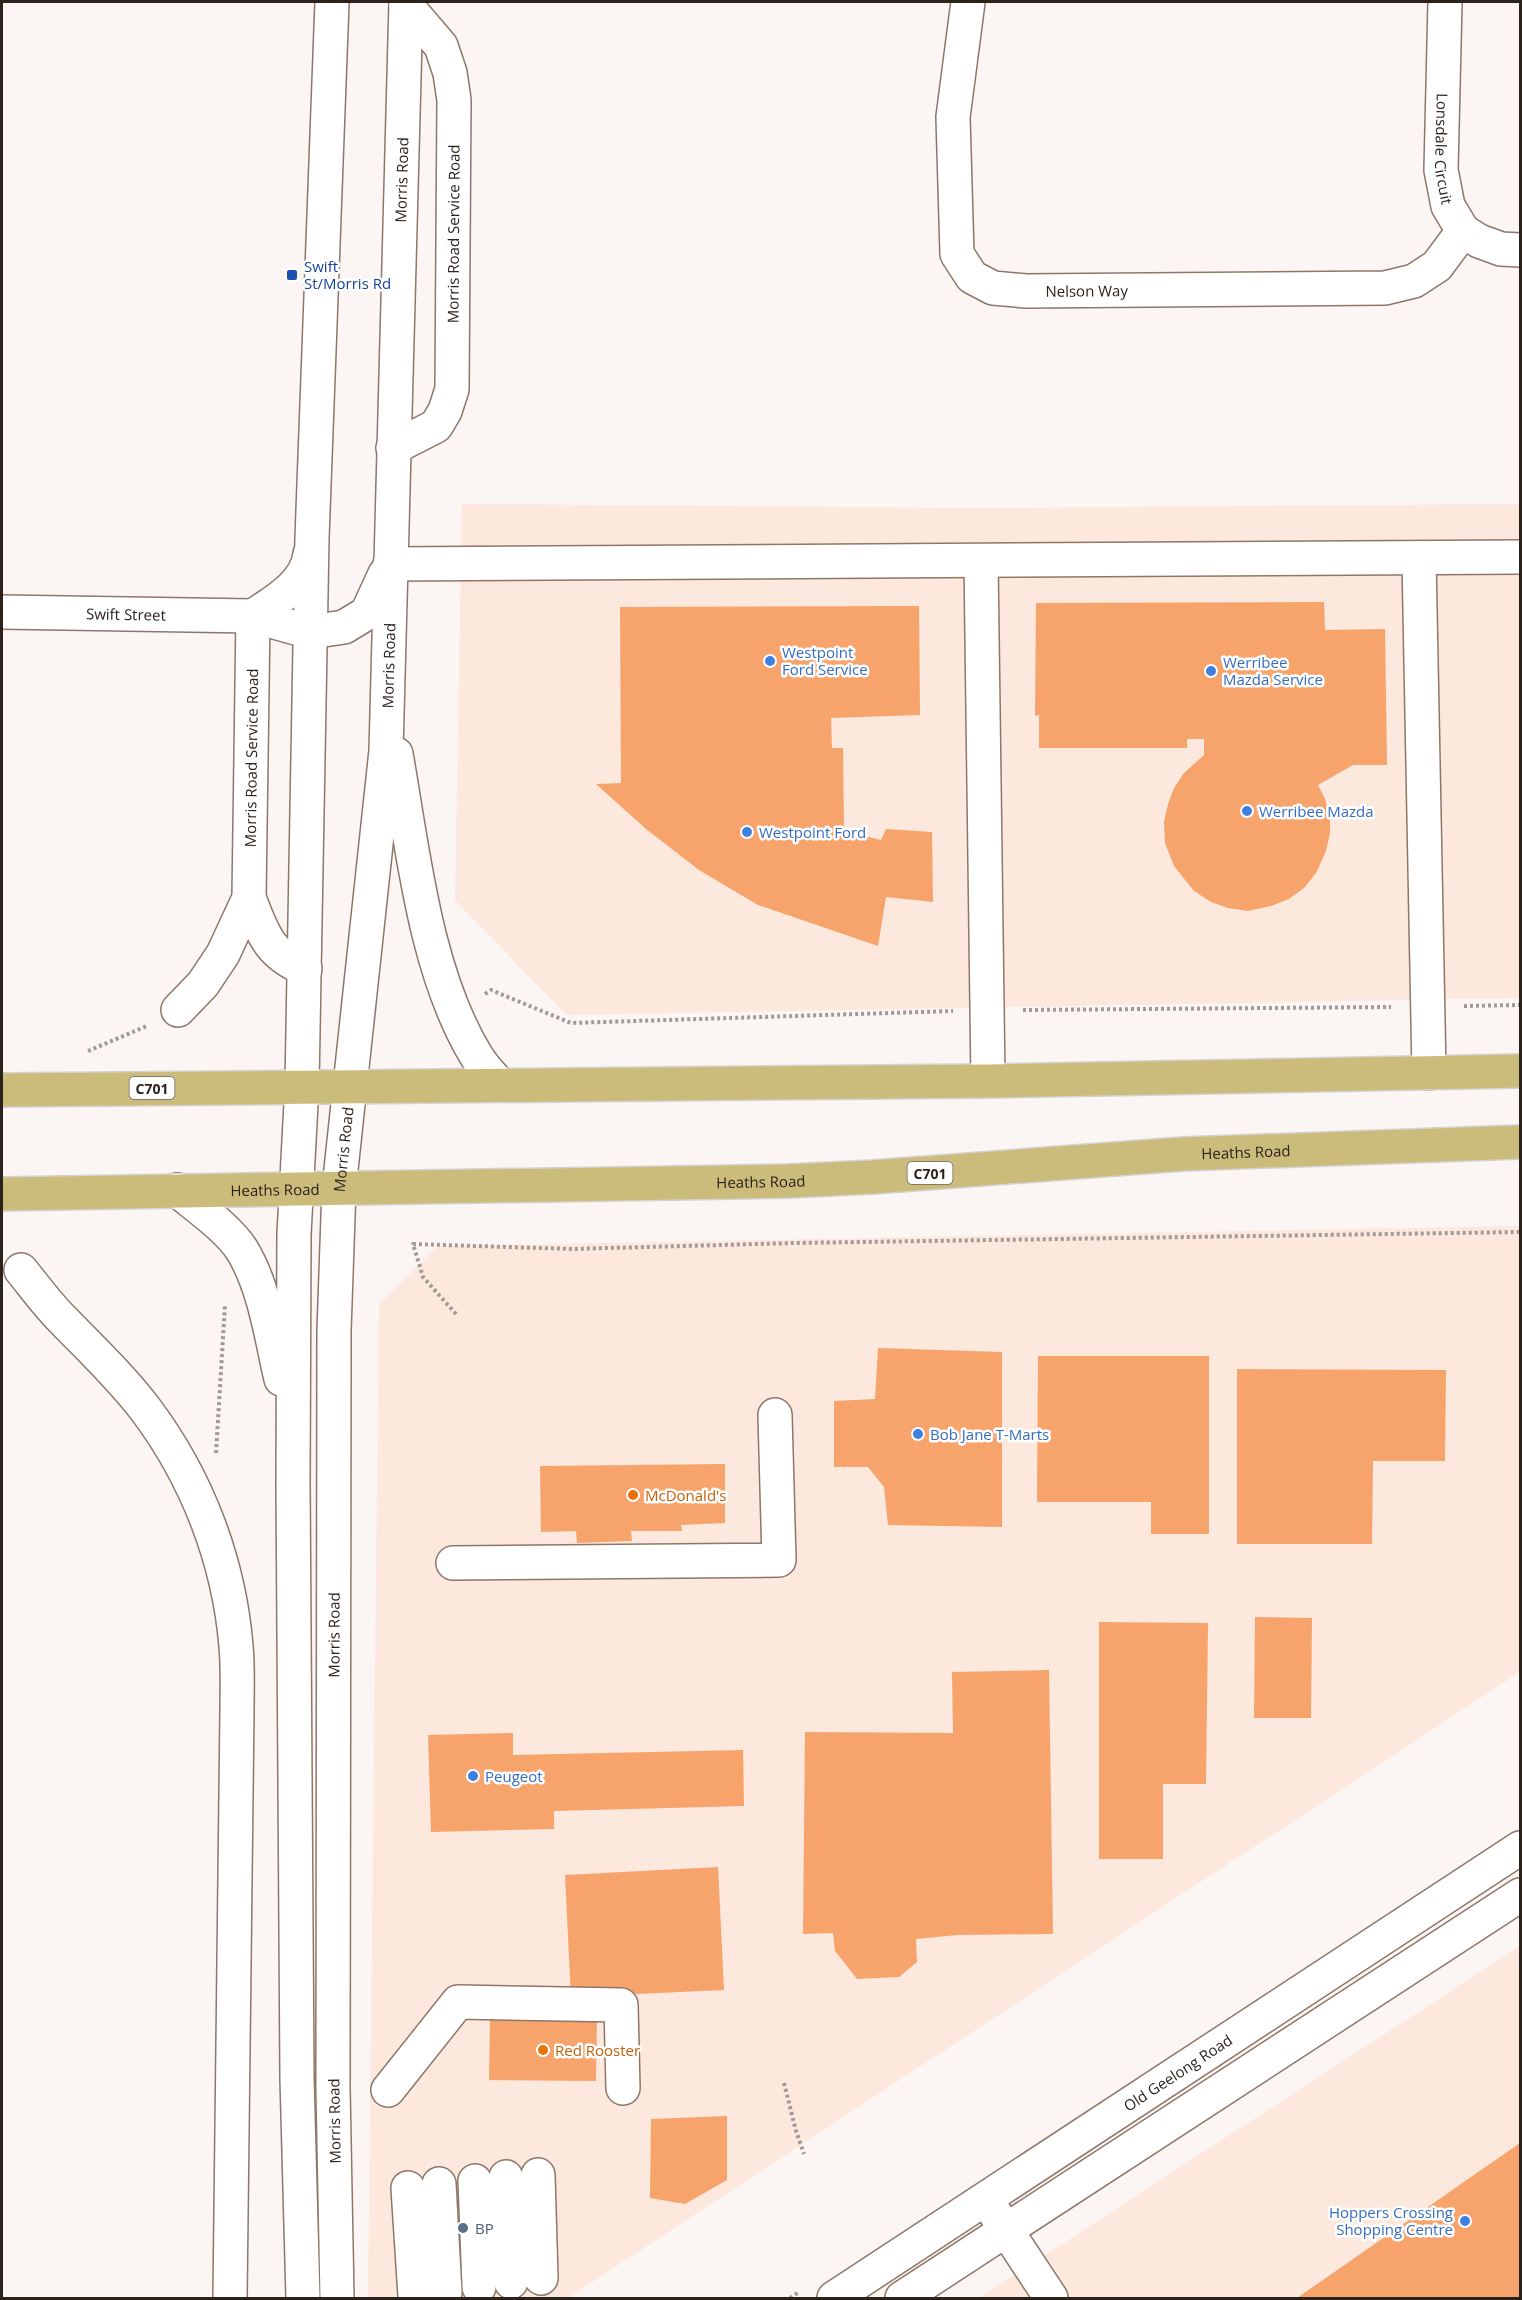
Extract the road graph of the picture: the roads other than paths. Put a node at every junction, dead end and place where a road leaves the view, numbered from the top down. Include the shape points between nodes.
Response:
1 (332, 2) edge
2 (968, 2) edge
3 (1445, 2) edge
4 (406, 3) edge
5 (1463, 231) junction
6 (1521, 250) edge
7 (393, 448) junction
8 (312, 538) junction
9 (1521, 557) edge
10 (1419, 558) junction
11 (981, 561) junction
12 (390, 564) junction
13 (2, 612) edge
14 (253, 616) junction
15 (310, 632) junction
16 (388, 708) junction
17 (249, 898) junction
18 (305, 969) junction
19 (178, 1010) dead end
20 (1521, 1071) edge
21 (1429, 1073) junction
22 (988, 1081) junction
23 (351, 1085) junction
24 (500, 1085) junction
25 (302, 1086) junction
26 (2, 1090) edge
27 (1521, 1142) edge
28 (295, 1188) junction
29 (339, 1188) junction
30 (177, 1190) junction
31 (2, 1194) edge
32 (21, 1270) dead end
33 (775, 1415) dead end
34 (293, 1433) junction
35 (453, 1563) dead end
36 (1521, 1848) edge
37 (1521, 1895) edge
38 (623, 2088) dead end
39 (388, 2090) dead end
40 (424, 2186) dead end
41 (985, 2199) junction
42 (1007, 2230) junction
43 (526, 2280) dead end
44 (479, 2287) dead end
45 (430, 2294) dead end
46 (230, 2298) edge
47 (303, 2298) edge
48 (338, 2298) edge
49 (834, 2298) edge
50 (902, 2298) edge
51 (1051, 2298) edge

1 - 8 street
2 - 5 street, Nelson Way via 952,117 957,254 972,277 993,288 1384,288 1414,281 1437,266
3 - 5 street, Lonsdale Circuit via 1441,170 1448,206
4 - 7 street, Morris Road
4 - 7 street, Morris Road Service Road via 441,46 454,100 452,389 436,426
5 - 6 street via 1501,249
7 - 12 street, Morris Road
8 - 14 street via 309,565 296,584
8 - 15 street
9 - 10 street
10 - 11 street
10 - 21 street
11 - 12 street
11 - 22 street
12 - 15 street via 367,614 344,627
12 - 16 street, Morris Road
13 - 14 street, Swift Street
14 - 15 street, Swift Street
14 - 17 street, Morris Road Service Road
15 - 18 street
16 - 23 street, Morris Road
16 - 24 street via 436,957 466,1038
17 - 18 street, Morris Road Service Road via 266,941 289,962
17 - 19 street, Morris Road Service Road via 223,954 203,984
18 - 25 street
20 - 21 main road, C701
21 - 22 main road, C701
22 - 24 main road, C701
23 - 24 main road, C701
23 - 25 main road, C701
23 - 29 street, Morris Road
25 - 26 main road, C701
25 - 28 street
27 - 29 main road, Heaths Road / C701 via 1184,1154 789,1181
28 - 29 main road, Heaths Road / C701
28 - 30 main road, Heaths Road / C701
28 - 34 street
29 - 48 street, Morris Road via 332,1528 333,2088
30 - 31 main road, Heaths Road / C701
30 - 34 street via 241,1249 260,1290
32 - 46 street via 146,1409 178,1460 207,1518 227,1584 236,1646 237,1710
33 - 35 street via 779,1560
34 - 47 street via 297,2078
36 - 41 street, Old Geelong Road
37 - 42 street
38 - 39 street via 621,2005 458,2002
40 - 45 street
41 - 42 street
41 - 49 street, Old Geelong Road
42 - 50 street
42 - 51 street
43 - 44 street via 506,2178

